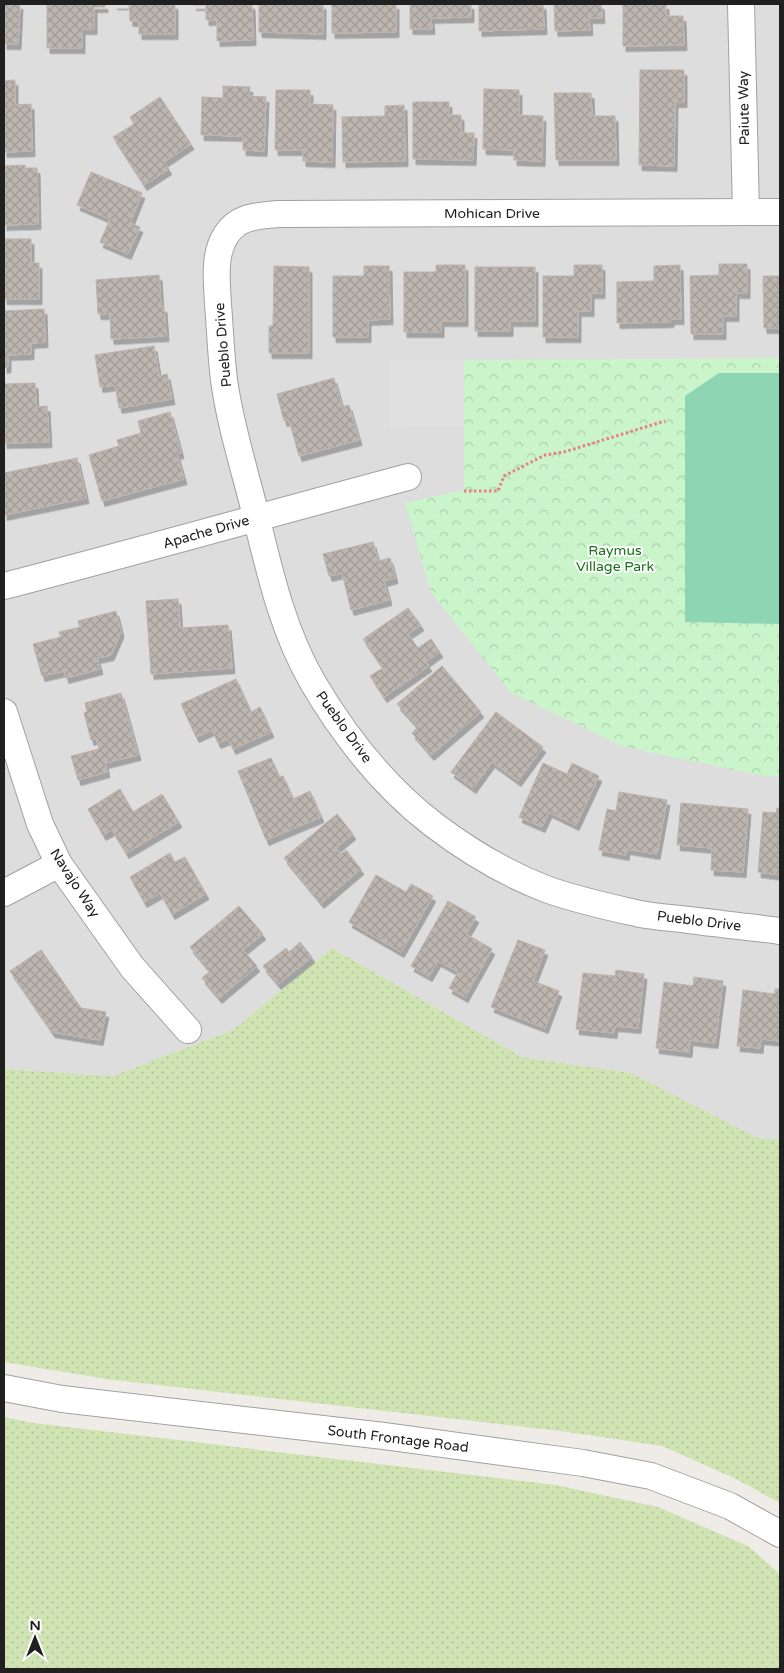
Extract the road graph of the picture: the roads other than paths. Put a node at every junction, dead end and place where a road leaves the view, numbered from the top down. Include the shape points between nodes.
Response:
1 (741, 4) edge
2 (746, 212) junction
3 (780, 212) edge
4 (219, 249) joint
5 (408, 477) dead end
6 (256, 517) junction
7 (4, 586) edge
8 (4, 712) edge
9 (59, 864) junction
10 (4, 893) edge
11 (780, 931) edge
12 (188, 1030) dead end
13 (4, 1388) edge
14 (780, 1534) edge

1 - 2 street, Paiute Way
2 - 3 street, Mohican Drive
2 - 4 street, Mohican Drive via 249,216 226,234
4 - 6 street, Pueblo Drive via 217,276 224,381
5 - 6 street, Apache Drive
6 - 7 street, Apache Drive
6 - 11 street, Pueblo Drive via 283,613 311,679 370,764 433,824 482,857 515,874 589,902 643,914
8 - 9 street, Navajo Way via 40,824
9 - 10 street
9 - 12 street, Navajo Way via 132,967
13 - 14 street, South Frontage Road via 62,1399 384,1436 583,1463 651,1476 730,1506

